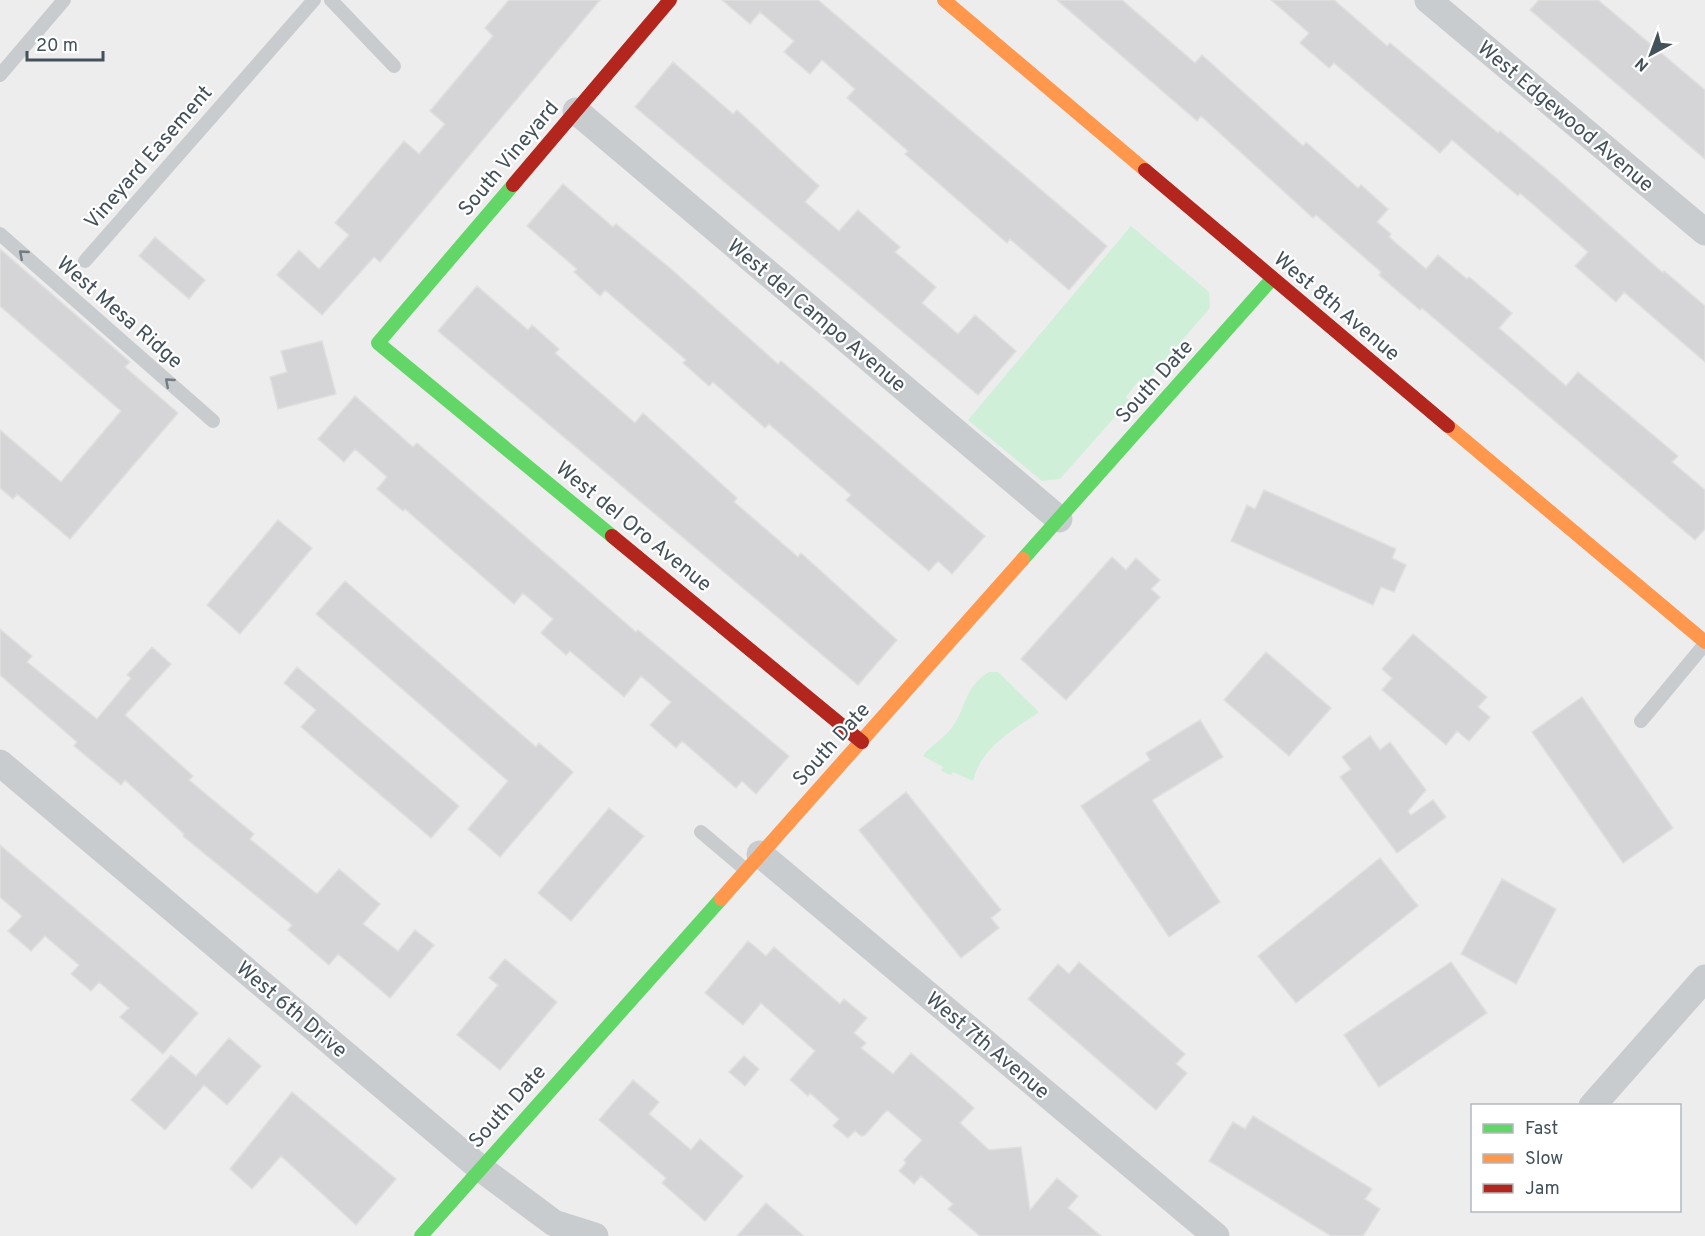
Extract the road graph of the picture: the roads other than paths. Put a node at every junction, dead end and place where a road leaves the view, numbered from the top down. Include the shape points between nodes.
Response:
1 (64, 0) edge
2 (314, 0) edge
3 (331, 0) edge
4 (670, 0) edge
5 (944, 0) edge
6 (1428, 0) edge
7 (394, 66) dead end
8 (0, 75) edge
9 (576, 111) junction
10 (1705, 232) edge
11 (0, 234) edge
12 (85, 261) dead end
13 (1272, 279) junction
14 (378, 343) joint
15 (213, 421) dead end
16 (1059, 519) junction
17 (1705, 643) edge
18 (1641, 721) dead end
19 (862, 742) junction
20 (0, 763) edge
21 (701, 832) dead end
22 (753, 862) junction
23 (1705, 978) edge
24 (1594, 1104) edge
25 (480, 1168) junction
26 (421, 1236) edge
27 (595, 1236) edge
28 (1216, 1236) edge

1 - 8 lane
2 - 12 lane, Vineyard Easement
3 - 7 lane
4 - 9 street, South Vineyard
5 - 13 street, West 8th Avenue
6 - 10 street, West Edgewood Avenue
9 - 14 street, South Vineyard
9 - 16 street, West del Campo Avenue
15 -> 11 lane, West Mesa Ridge
13 - 16 street, South Date
13 - 17 street, West 8th Avenue
14 - 19 street, West del Oro Avenue
16 - 19 street, South Date
17 - 18 lane
19 - 22 street, South Date
20 - 25 street, West 6th Drive
21 - 22 lane
22 - 25 street, South Date
22 - 28 street, West 7th Avenue
23 - 24 street
25 - 26 street, South Date
25 - 27 street, West 6th Drive via 554,1223

